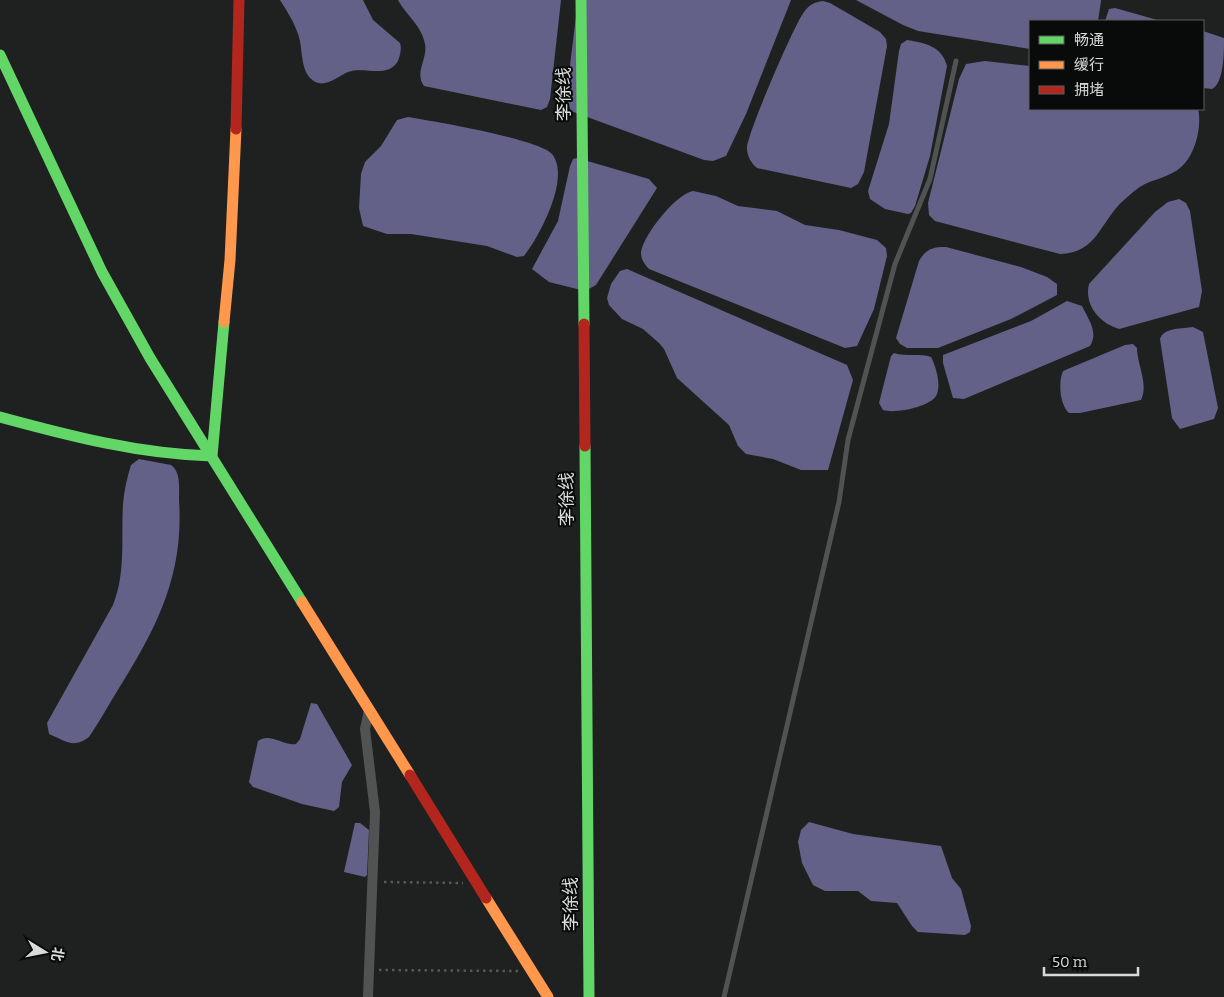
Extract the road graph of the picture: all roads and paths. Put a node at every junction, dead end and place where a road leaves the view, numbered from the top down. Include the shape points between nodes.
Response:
1 (239, 0) edge
2 (581, 0) edge
3 (0, 55) edge
4 (956, 62) dead end
5 (0, 417) edge
6 (212, 456) junction
7 (369, 710) junction
8 (373, 882) junction
9 (477, 883) junction
10 (370, 970) junction
11 (532, 971) junction
12 (368, 997) edge
13 (548, 997) edge
14 (589, 997) edge
15 (724, 997) edge

1 - 6 street via 230,260
2 - 14 street, 李徐线
3 - 6 street via 102,272 150,358
4 - 15 lane via 930,179 895,264 848,440 839,502
5 - 6 street via 117,447 184,456
6 - 7 street
7 - 8 street via 365,729 376,812
7 - 9 street
8 - 9 path
8 - 10 street
9 - 11 street
10 - 11 path
10 - 12 street
11 - 13 street

